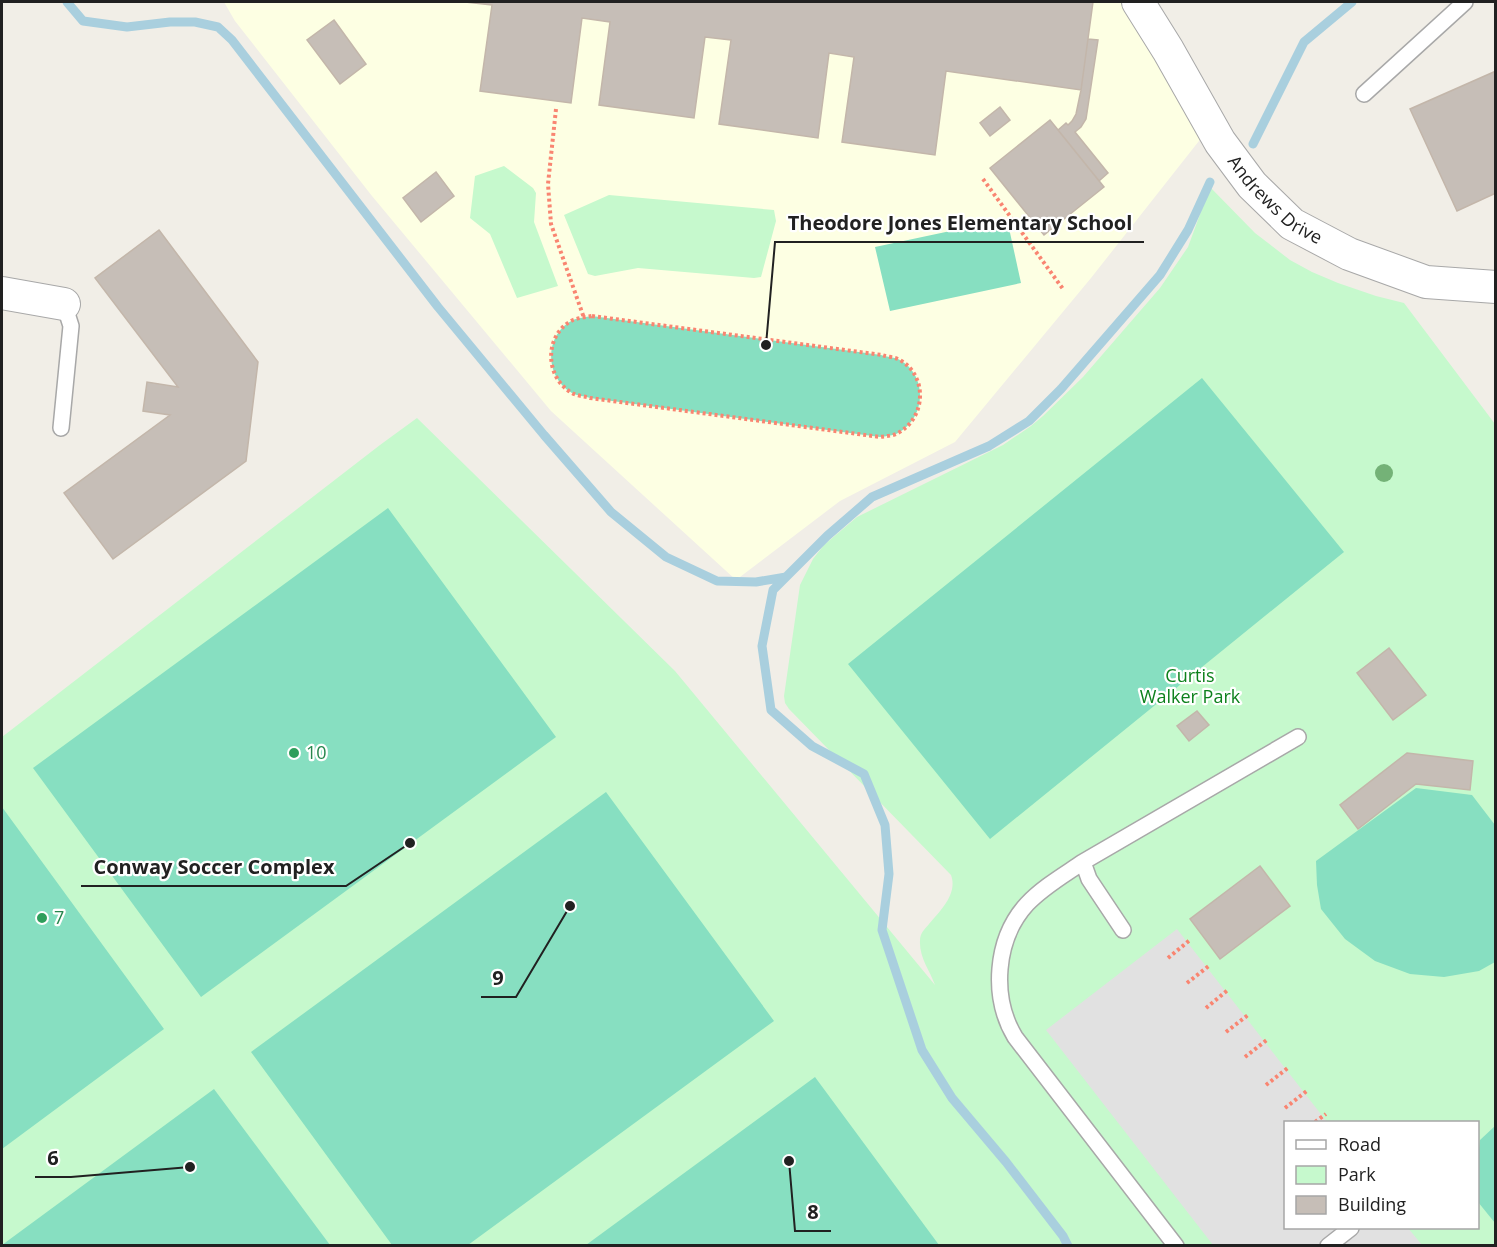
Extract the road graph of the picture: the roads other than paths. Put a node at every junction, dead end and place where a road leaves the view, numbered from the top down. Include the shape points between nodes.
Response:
1 (1138, 2) edge
2 (1465, 2) edge
3 (1364, 94) dead end
4 (1496, 287) edge
5 (2, 293) edge
6 (64, 304) joint
7 (61, 428) dead end
8 (1298, 736) dead end
9 (1083, 862) junction
10 (1122, 930) dead end
11 (1348, 1229) edge
12 (1176, 1245) edge
13 (1328, 1245) edge

1 - 4 street, Andrews Drive via 1220,142 1252,185 1292,224 1349,254 1426,282
2 - 3 lane
5 - 6 street
6 - 7 lane via 71,326
8 - 9 lane
9 - 10 lane via 1089,879
9 - 12 lane via 1037,894 1008,932 1000,960 1003,1007 1016,1037
11 - 13 lane

